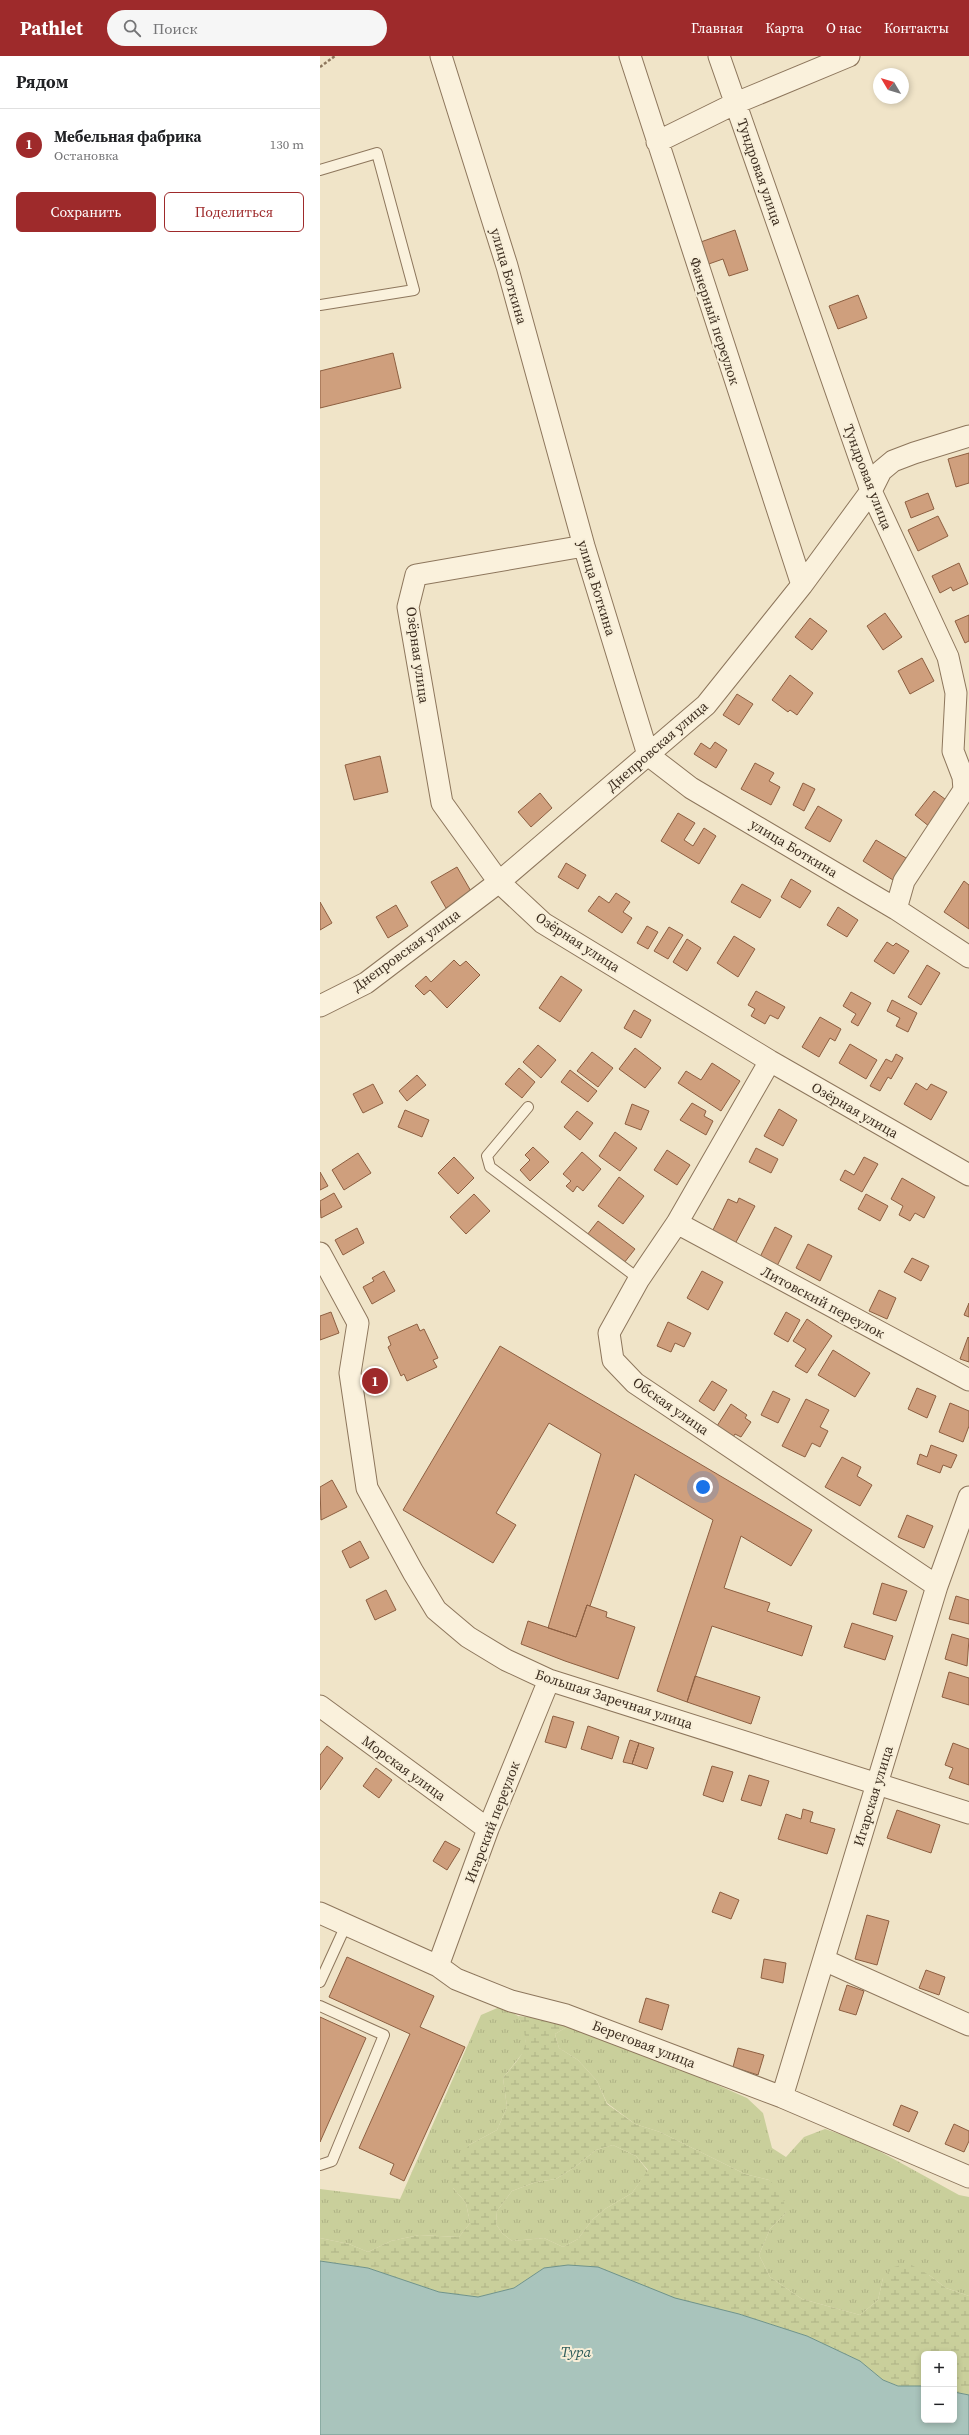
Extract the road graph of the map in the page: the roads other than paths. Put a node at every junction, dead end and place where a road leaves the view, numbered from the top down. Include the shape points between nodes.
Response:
1 (441, 56) edge
2 (630, 56) edge
3 (719, 56) edge
4 (849, 56) edge
5 (736, 104) junction
6 (657, 142) junction
7 (320, 170) edge
8 (320, 305) edge
9 (969, 436) edge
10 (871, 491) junction
11 (584, 546) junction
12 (802, 585) junction
13 (648, 755) junction
14 (499, 882) junction
15 (896, 909) junction
16 (969, 957) edge
17 (320, 1006) edge
18 (770, 1061) junction
19 (528, 1107) dead end
20 (969, 1175) edge
21 (677, 1223) junction
22 (320, 1253) edge
23 (639, 1279) junction
24 (969, 1380) edge
25 (969, 1496) edge
26 (937, 1586) junction
27 (549, 1680) junction
28 (320, 1706) edge
29 (877, 1783) junction
30 (969, 1813) edge
31 (488, 1829) junction
32 (320, 1913) edge
33 (346, 1925) junction
34 (824, 1960) junction
35 (438, 1966) junction
36 (320, 1982) edge
37 (320, 2006) edge
38 (969, 2025) edge
39 (782, 2097) junction
40 (320, 2165) edge
41 (969, 2177) edge

1 - 11 street, улица Боткина via 507,266
2 - 6 street, Фанерный переулок
3 - 5 street, Тундровая улица
4 - 5 street
5 - 6 street
5 - 10 street, Тундровая улица
6 - 12 street, Фанерный переулок
7 - 8 lane via 377,153 414,290
9 - 10 street, Днепровская улица via 893,461 881,471
10 - 12 street, Днепровская улица
10 - 15 street, Тундровая улица via 948,657 956,693 953,750 963,776 964,790 904,881
11 - 13 street, улица Боткина
11 - 14 street, Озёрная улица via 416,575 408,607 442,803
12 - 13 street, Днепровская улица via 706,705
13 - 14 street, Днепровская улица
13 - 15 street, улица Боткина via 691,788
14 - 17 street, Днепровская улица via 366,983
14 - 18 street, Озёрная улица via 544,923
15 - 16 street, улица Боткина
18 - 20 street, Озёрная улица
18 - 21 street, Обская улица
19 - 23 lane via 487,1156 490,1167
21 - 23 street, Обская улица
21 - 24 street, Литовский переулок
22 - 27 street, Большая Заречная улица via 358,1323 350,1374 367,1488 436,1610 468,1637 506,1660
23 - 26 street, Обская улица via 609,1333 613,1360 635,1382
25 - 26 street, Игарская улица
26 - 29 street, Игарская улица
27 - 29 street, Большая Заречная улица
27 - 31 street, Игарский переулок
28 - 31 street, Морская улица
29 - 30 street, Большая Заречная улица
29 - 34 street, Игарская улица
31 - 35 street, Игарский переулок
32 - 33 street, Береговая улица
33 - 35 street, Береговая улица
33 - 36 lane
34 - 38 street
34 - 39 street, Игарская улица
35 - 39 street, Береговая улица via 456,1979 511,2001 566,2015
37 - 40 lane via 384,2035 332,2161
39 - 41 street, Береговая улица

